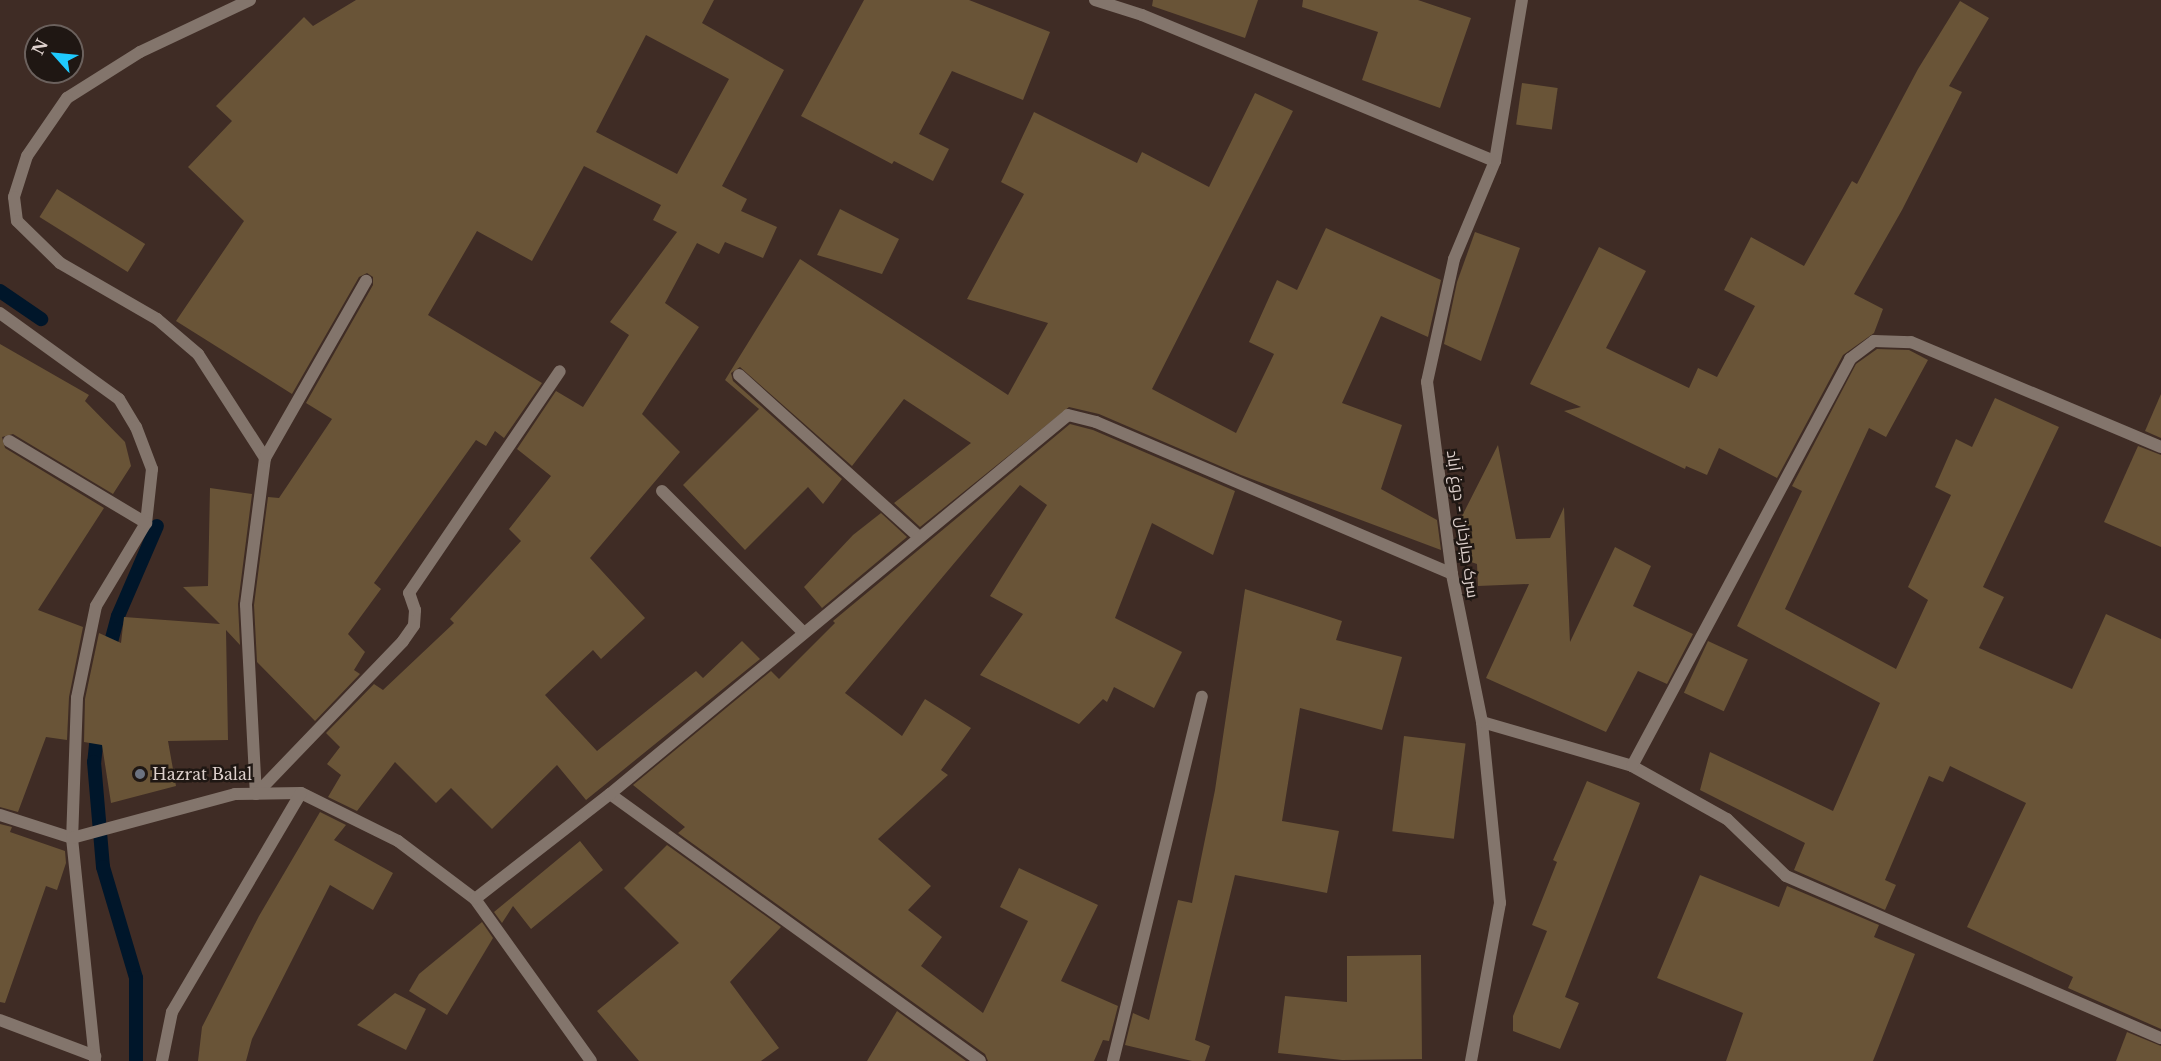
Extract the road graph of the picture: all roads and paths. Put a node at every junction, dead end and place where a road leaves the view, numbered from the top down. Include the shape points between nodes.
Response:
1 (250, 0) edge
2 (1095, 0) edge
3 (1522, 0) edge
4 (1495, 161) junction
5 (366, 281) dead end
6 (0, 313) edge
7 (561, 370) dead end
8 (739, 375) dead end
9 (9, 441) dead end
10 (2161, 447) edge
11 (265, 458) junction
12 (662, 491) dead end
13 (146, 523) junction
14 (918, 536) junction
15 (1452, 574) junction
16 (803, 632) junction
17 (1203, 697) dead end
18 (1482, 722) junction
19 (1632, 766) junction
20 (301, 793) junction
21 (256, 794) junction
22 (610, 794) junction
23 (0, 815) edge
24 (72, 838) junction
25 (475, 899) junction
26 (0, 1020) edge
27 (2161, 1038) edge
28 (95, 1059) edge
29 (162, 1061) edge
30 (591, 1061) edge
31 (980, 1061) edge
32 (1113, 1061) edge
33 (1471, 1061) edge

1 - 11 street via 140,52 68,98 27,156 14,197 17,221 60,263 157,319 198,354
2 - 4 street via 1142,15
3 - 4 street, سرک جبارخان - دوغ آباد
4 - 15 street, سرک جبارخان - دوغ آباد via 1454,259 1427,382
5 - 11 street
6 - 13 street via 119,399 136,428 152,469
7 - 21 street via 410,593 414,625 403,641
8 - 14 street
9 - 13 street
10 - 19 street via 1911,342 1874,340 1850,359
11 - 21 street via 246,605
12 - 16 street
13 - 24 street via 96,606 76,698
14 - 15 street via 1068,415 1150,444
14 - 16 street
15 - 18 street, سرک جبارخان - دوغ آباد
16 - 22 street
17 - 32 street
18 - 19 street
18 - 33 street, سرک جبارخان - دوغ آباد via 1500,903
19 - 27 street via 1727,819 1786,876
20 - 21 street
20 - 25 street via 398,841
20 - 29 street via 172,1012
21 - 24 street via 235,794
22 - 25 street
22 - 31 street
23 - 24 street
24 - 28 street
25 - 30 street
26 - 28 street

